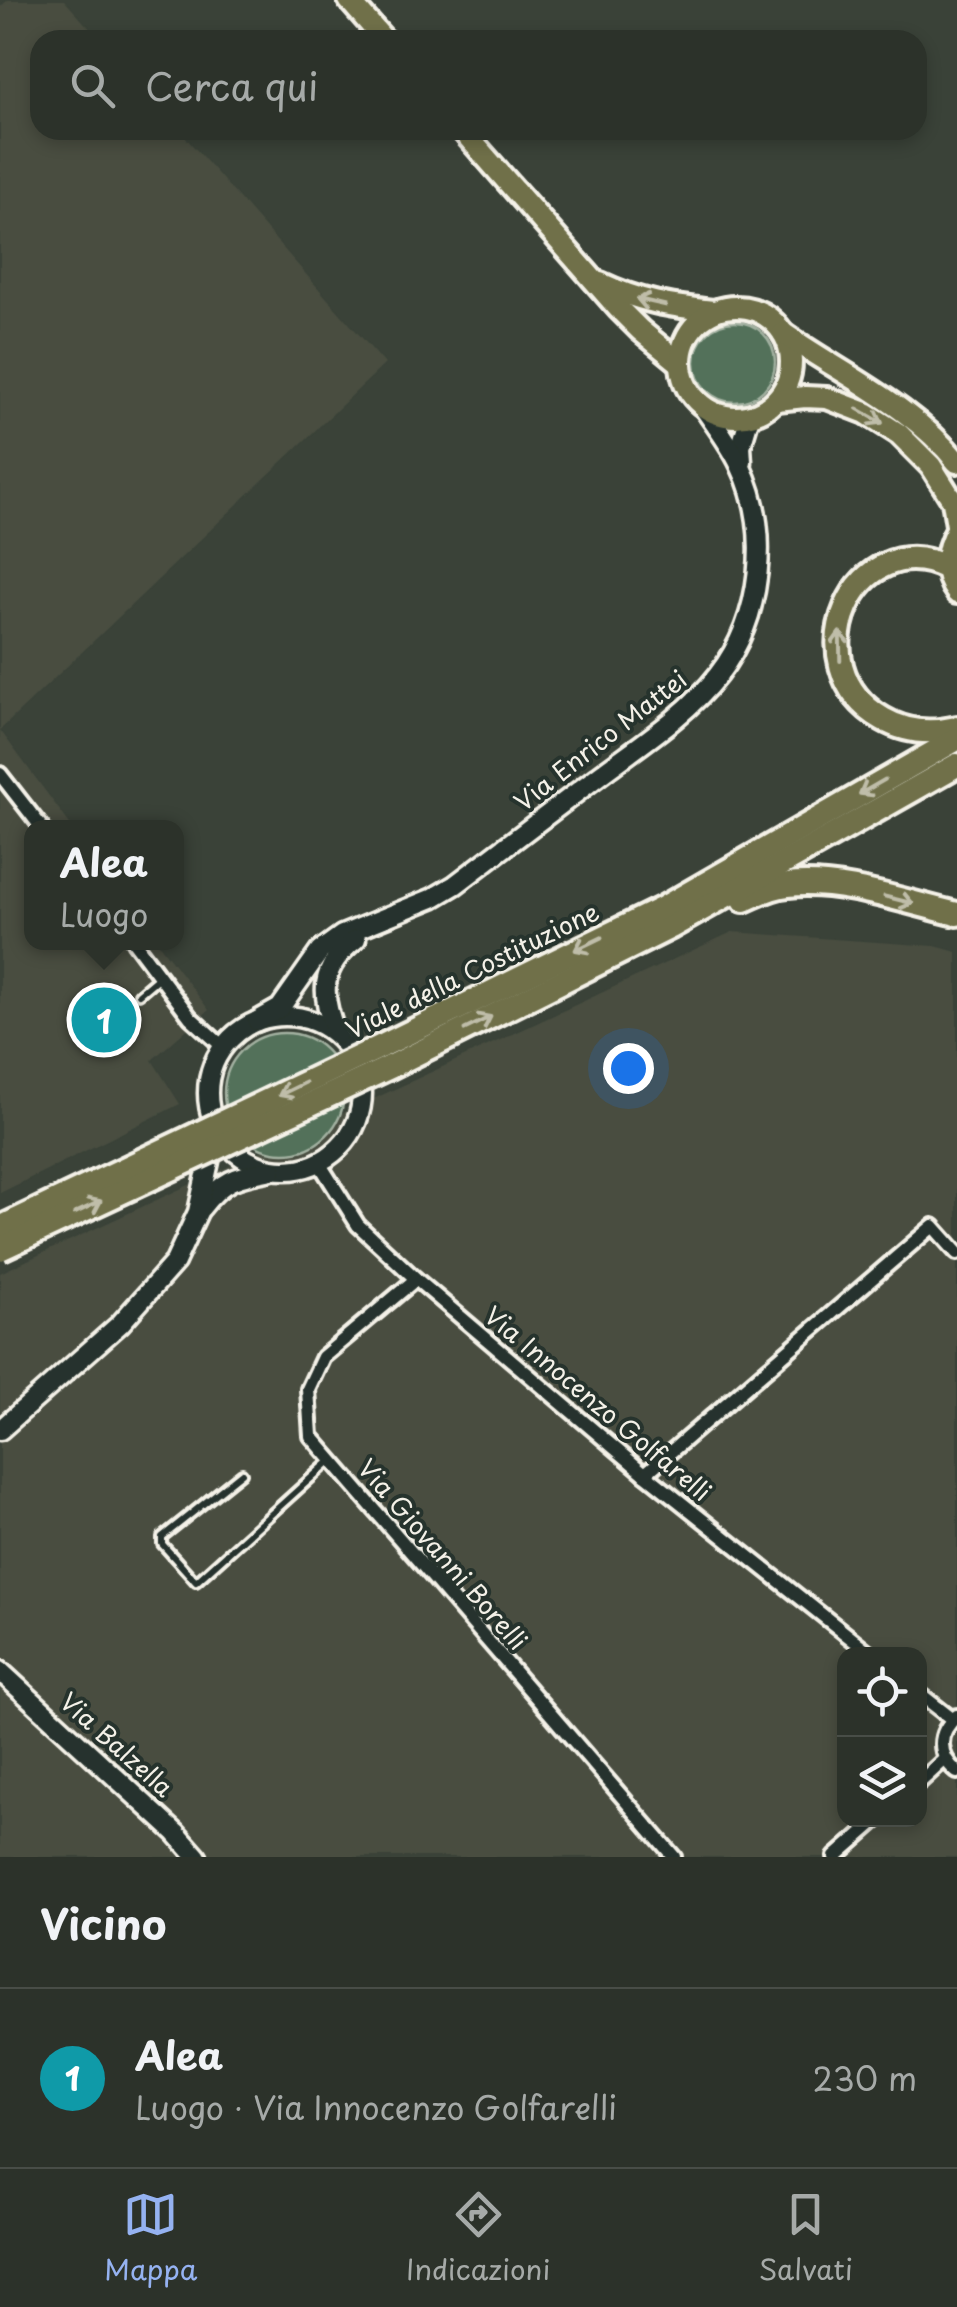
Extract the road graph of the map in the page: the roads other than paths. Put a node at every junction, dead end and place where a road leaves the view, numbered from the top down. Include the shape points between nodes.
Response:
1 (349, 0) edge
2 (375, 30) edge
3 (471, 140) edge
4 (593, 280) junction
5 (713, 311) junction
6 (783, 333) junction
7 (680, 363) junction
8 (776, 400) junction
9 (703, 407) junction
10 (750, 416) junction
11 (957, 462) edge
12 (742, 468) junction
13 (957, 527) edge
14 (947, 568) junction
15 (957, 593) edge
16 (957, 728) edge
17 (957, 739) edge
18 (957, 765) edge
19 (0, 774) edge
20 (36, 820) edge
21 (957, 914) edge
22 (378, 923) junction
23 (671, 927) junction
24 (140, 950) edge
25 (160, 976) junction
26 (138, 994) dead end
27 (256, 1021) junction
28 (337, 1036) junction
29 (222, 1047) junction
30 (385, 1057) junction
31 (216, 1128) junction
32 (320, 1163) junction
33 (272, 1170) junction
34 (198, 1212) junction
35 (0, 1228) edge
36 (0, 1249) edge
37 (957, 1253) edge
38 (416, 1279) junction
39 (0, 1430) edge
40 (332, 1460) junction
41 (242, 1474) dead end
42 (645, 1474) junction
43 (862, 1647) edge
44 (0, 1672) edge
45 (927, 1699) edge
46 (954, 1718) edge
47 (945, 1759) junction
48 (957, 1772) edge
49 (927, 1776) edge
50 (869, 1827) edge
51 (196, 1857) edge
52 (674, 1857) edge
53 (834, 1857) edge

1 - 2 main road
3 - 4 main road
5 -> 4 main road via 656,304
4 - 7 main road
5 - 6 main road via 760,312
5 - 7 main road via 688,332
6 - 8 main road via 791,368
6 - 11 main road via 912,418
7 - 9 main road via 683,380
8 - 10 main road
8 -> 13 main road via 827,398 898,434 931,466 953,501
9 - 10 main road
9 - 12 street
10 - 12 street via 740,446
12 - 22 street, Via Enrico Mattei via 755,516 758,567 746,624 718,675 664,726 455,884
13 - 14 main road
14 - 15 main road
16 -> 14 highway via 911,730 870,712 839,658 841,618 873,572 914,559
17 -> 30 highway, Viale della Costituzione
18 - 23 highway
19 - 20 street
23 -> 21 highway via 788,884 833,886
22 - 27 street, Via Enrico Mattei via 320,952 280,1008
22 - 28 street, Via Enrico Mattei via 331,966 326,1010
30 -> 23 highway
24 - 25 street
25 - 26 lane
25 - 29 street
27 - 28 street via 299,1017
27 - 29 street
28 - 32 street via 351,1052 363,1093 351,1134
29 - 31 street via 208,1086
30 -> 35 highway, Viale della Costituzione, bridge
36 -> 30 highway, Viale della Costituzione, bridge
31 - 33 street via 230,1147
31 - 34 street
32 - 33 street
32 - 38 street, Via Innocenzo Golfarelli via 358,1225
33 - 34 street via 234,1178
34 - 39 street via 176,1262 120,1324
37 - 42 street via 933,1226
38 - 40 street, Via Giovanni Borelli via 322,1357 308,1389 311,1436
38 - 42 street, Via Innocenzo Golfarelli
40 - 41 lane via 196,1582 162,1537
40 - 52 street, Via Giovanni Borelli
42 - 43 street, Via Innocenzo Golfarelli
44 - 51 street, Via Balzella
45 - 46 street
46 - 47 street via 942,1738
47 - 48 street
47 - 49 street
50 - 53 street

